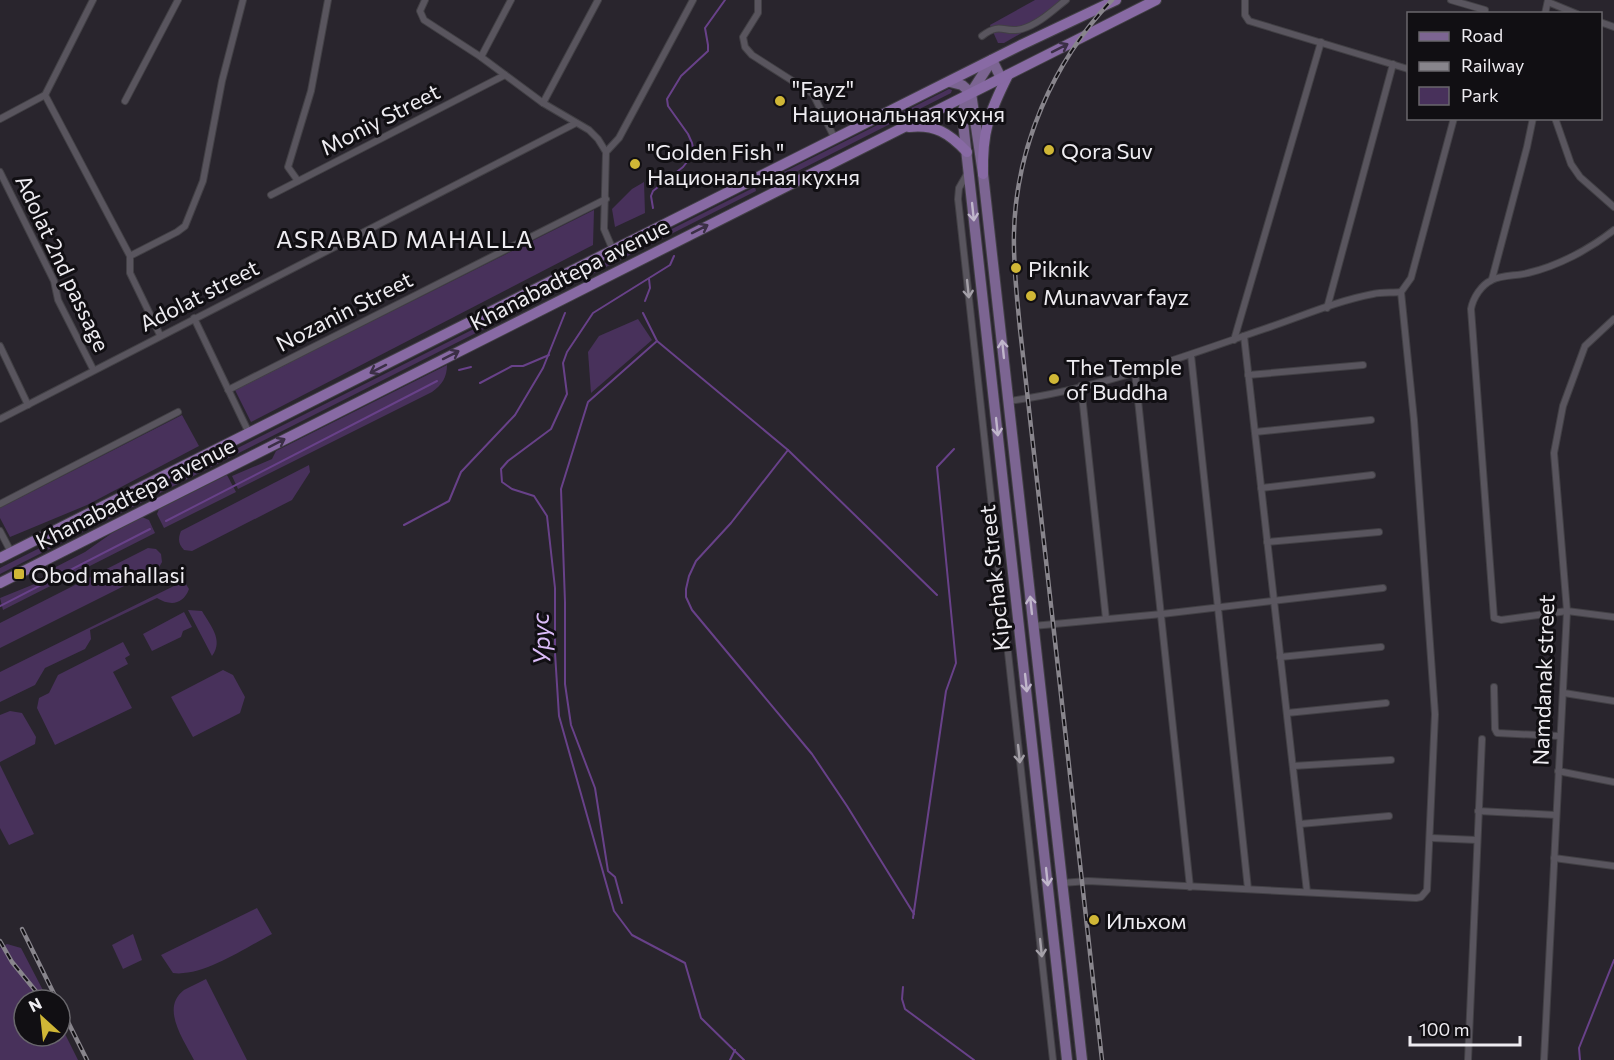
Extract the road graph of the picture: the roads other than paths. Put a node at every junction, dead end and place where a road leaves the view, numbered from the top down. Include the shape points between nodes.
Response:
1 (93, 0) edge
2 (178, 0) edge
3 (243, 0) edge
4 (328, 0) edge
5 (425, 0) edge
6 (511, 0) edge
7 (598, 0) edge
8 (693, 0) edge
9 (758, 0) edge
10 (1066, 0) edge
11 (1116, 0) edge
12 (1156, 0) edge
13 (1245, 0) edge
14 (1452, 0) edge
15 (1548, 1) edge
16 (1484, 12) edge
17 (1573, 12) edge
18 (982, 36) dead end
19 (1321, 42) junction
20 (481, 57) junction
21 (992, 60) junction
22 (1394, 64) junction
23 (1407, 69) edge
24 (505, 75) junction
25 (1004, 76) junction
26 (950, 82) junction
27 (971, 93) junction
28 (45, 95) junction
29 (125, 100) dead end
30 (543, 103) junction
31 (0, 119) edge
32 (1453, 120) edge
33 (1533, 120) edge
34 (1557, 120) edge
35 (576, 123) junction
36 (900, 129) junction
37 (835, 140) junction
38 (606, 152) junction
39 (967, 152) junction
40 (969, 171) junction
41 (0, 172) edge
42 (983, 174) junction
43 (758, 178) junction
44 (298, 181) junction
45 (271, 195) dead end
46 (766, 196) junction
47 (606, 199) junction
48 (1614, 207) edge
49 (1614, 230) edge
50 (613, 250) junction
51 (130, 256) junction
52 (1492, 279) junction
53 (1401, 292) junction
54 (1327, 308) junction
55 (194, 318) junction
56 (1614, 319) edge
57 (160, 335) junction
58 (1244, 336) junction
59 (1234, 340) junction
60 (0, 346) edge
61 (1191, 356) junction
62 (1363, 365) dead end
63 (93, 369) junction
64 (1135, 372) junction
65 (1248, 375) junction
66 (1081, 386) junction
67 (1007, 387) junction
68 (993, 389) junction
69 (228, 390) junction
70 (1008, 401) junction
71 (28, 405) junction
72 (178, 412) dead end
73 (0, 419) edge
74 (1371, 420) dead end
75 (1255, 432) junction
76 (249, 433) junction
77 (1372, 475) dead end
78 (1261, 488) junction
79 (0, 504) edge
80 (0, 531) edge
81 (1379, 532) dead end
82 (1267, 542) junction
83 (11, 552) junction
84 (0, 558) edge
85 (0, 583) edge
86 (1383, 588) dead end
87 (1274, 600) junction
88 (1217, 607) junction
89 (1567, 611) junction
90 (1162, 614) junction
91 (1614, 617) edge
92 (1106, 619) junction
93 (1034, 626) junction
94 (1380, 646) dead end
95 (1280, 657) junction
96 (1494, 687) dead end
97 (1564, 693) junction
98 (1614, 701) edge
99 (1386, 703) dead end
100 (1287, 713) junction
101 (1559, 736) junction
102 (1482, 740) dead end
103 (1391, 760) dead end
104 (1293, 766) junction
105 (1558, 771) junction
106 (1614, 782) edge
107 (1478, 811) junction
108 (1556, 815) junction
109 (1389, 816) dead end
110 (1300, 824) junction
111 (1431, 838) junction
112 (1477, 840) junction
113 (1554, 858) junction
114 (1614, 866) edge
115 (1062, 883) junction
116 (1190, 887) junction
117 (1248, 889) junction
118 (1306, 892) junction
119 (1053, 1060) edge
120 (1067, 1060) edge
121 (1082, 1060) edge
122 (1468, 1060) edge
123 (1545, 1060) edge

1 - 28 street
2 - 29 street
3 - 51 street via 202,181 185,226
4 - 44 street via 310,91 288,167
5 - 20 street via 420,11 424,20
6 - 20 street
7 - 30 street
8 - 38 street via 619,138
9 - 37 street via 758,13 742,37 747,51 813,94
10 - 18 street via 1024,28 995,28
11 - 21 highway, Khanabadtepa avenue
25 -> 12 highway, Khanabadtepa avenue
13 - 19 street via 1249,21
14 - 16 street
15 - 17 street
19 - 22 street
19 - 59 street
20 - 24 street
21 - 25 main road
21 - 26 highway, Khanabadtepa avenue
21 - 27 main road, Kipchak Street
22 - 23 street
22 - 54 street
24 - 30 street
24 - 44 street, Moniy Street
25 - 27 highway, Khanabadtepa avenue
25 - 42 highway via 986,126
26 - 27 main road
26 - 37 highway, Khanabadtepa avenue
27 - 36 highway, Khanabadtepa avenue
27 - 39 main road, Kipchak Street via 962,113
27 - 42 main road, Kipchak Street
28 - 31 street
28 - 51 street
30 - 35 street
32 - 53 street via 1411,278
33 - 52 street
34 - 48 street via 1571,164
35 - 38 street via 594,134
35 - 55 street, Adolat street
36 - 39 highway via 936,128 950,135
36 - 46 highway, Khanabadtepa avenue
37 - 43 highway, Khanabadtepa avenue
38 - 47 street
39 - 40 main road, Kipchak Street
40 -> 68 main road, Kipchak Street
40 -> 119 street via 959,188 958,199
41 - 63 street, Adolat 2nd passage
67 -> 42 main road, Kipchak Street
43 - 46 highway via 768,184
43 - 50 highway, Khanabadtepa avenue
44 - 45 street, Moniy Street
85 -> 46 highway, Khanabadtepa avenue
47 - 50 street via 604,229
47 - 69 street, Nozanin Street
49 - 52 street via 1584,251 1530,273
50 -> 76 highway, Khanabadtepa avenue
51 - 57 street via 130,273
52 - 89 street via 1472,300 1471,309 1493,614 1501,620
53 - 54 street via 1374,293
53 - 111 street via 1435,714
54 - 58 street
55 - 57 street, Adolat street
55 - 69 street
56 - 89 street, Namdanak street via 1585,346 1563,406 1554,453
57 - 63 street, Adolat street
58 - 59 street
58 - 65 street
59 - 61 street
60 - 71 street
61 - 64 street
61 - 88 street
62 - 65 street
63 - 71 street, Adolat street
64 - 66 street
64 - 90 street
65 - 75 street
66 - 70 street
66 - 92 street
67 - 68 main road
67 - 70 main road, Kipchak Street
68 -> 120 main road, Kipchak Street
69 - 76 street
93 -> 70 main road, Kipchak Street
71 - 73 street, Adolat street
72 - 79 street
74 - 75 street
75 - 78 street
76 - 83 highway, Khanabadtepa avenue
77 - 78 street
78 - 82 street
80 - 83 street
81 - 82 street
82 - 87 street
83 - 84 highway, Khanabadtepa avenue
86 - 87 street
87 - 88 street
87 - 95 street
88 - 90 street
88 - 117 street
89 - 91 street
89 - 97 street, Namdanak street
90 - 92 street
90 - 116 street
92 - 93 street
93 - 115 main road, Kipchak Street
94 - 95 street
95 - 100 street
96 - 101 street via 1497,733
97 - 98 street
97 - 101 street, Namdanak street
99 - 100 street
100 - 104 street
101 - 105 street, Namdanak street
102 - 107 street
103 - 104 street
104 - 110 street
105 - 106 street
105 - 108 street, Namdanak street
107 - 108 street
107 - 112 street
108 - 113 street, Namdanak street
109 - 110 street
110 - 118 street
111 - 112 street
111 - 118 street via 1429,885 1421,897
112 - 122 street
113 - 114 street
113 - 123 street, Namdanak street
115 - 116 street via 1088,880
115 - 121 main road, Kipchak Street
116 - 117 street
117 - 118 street

